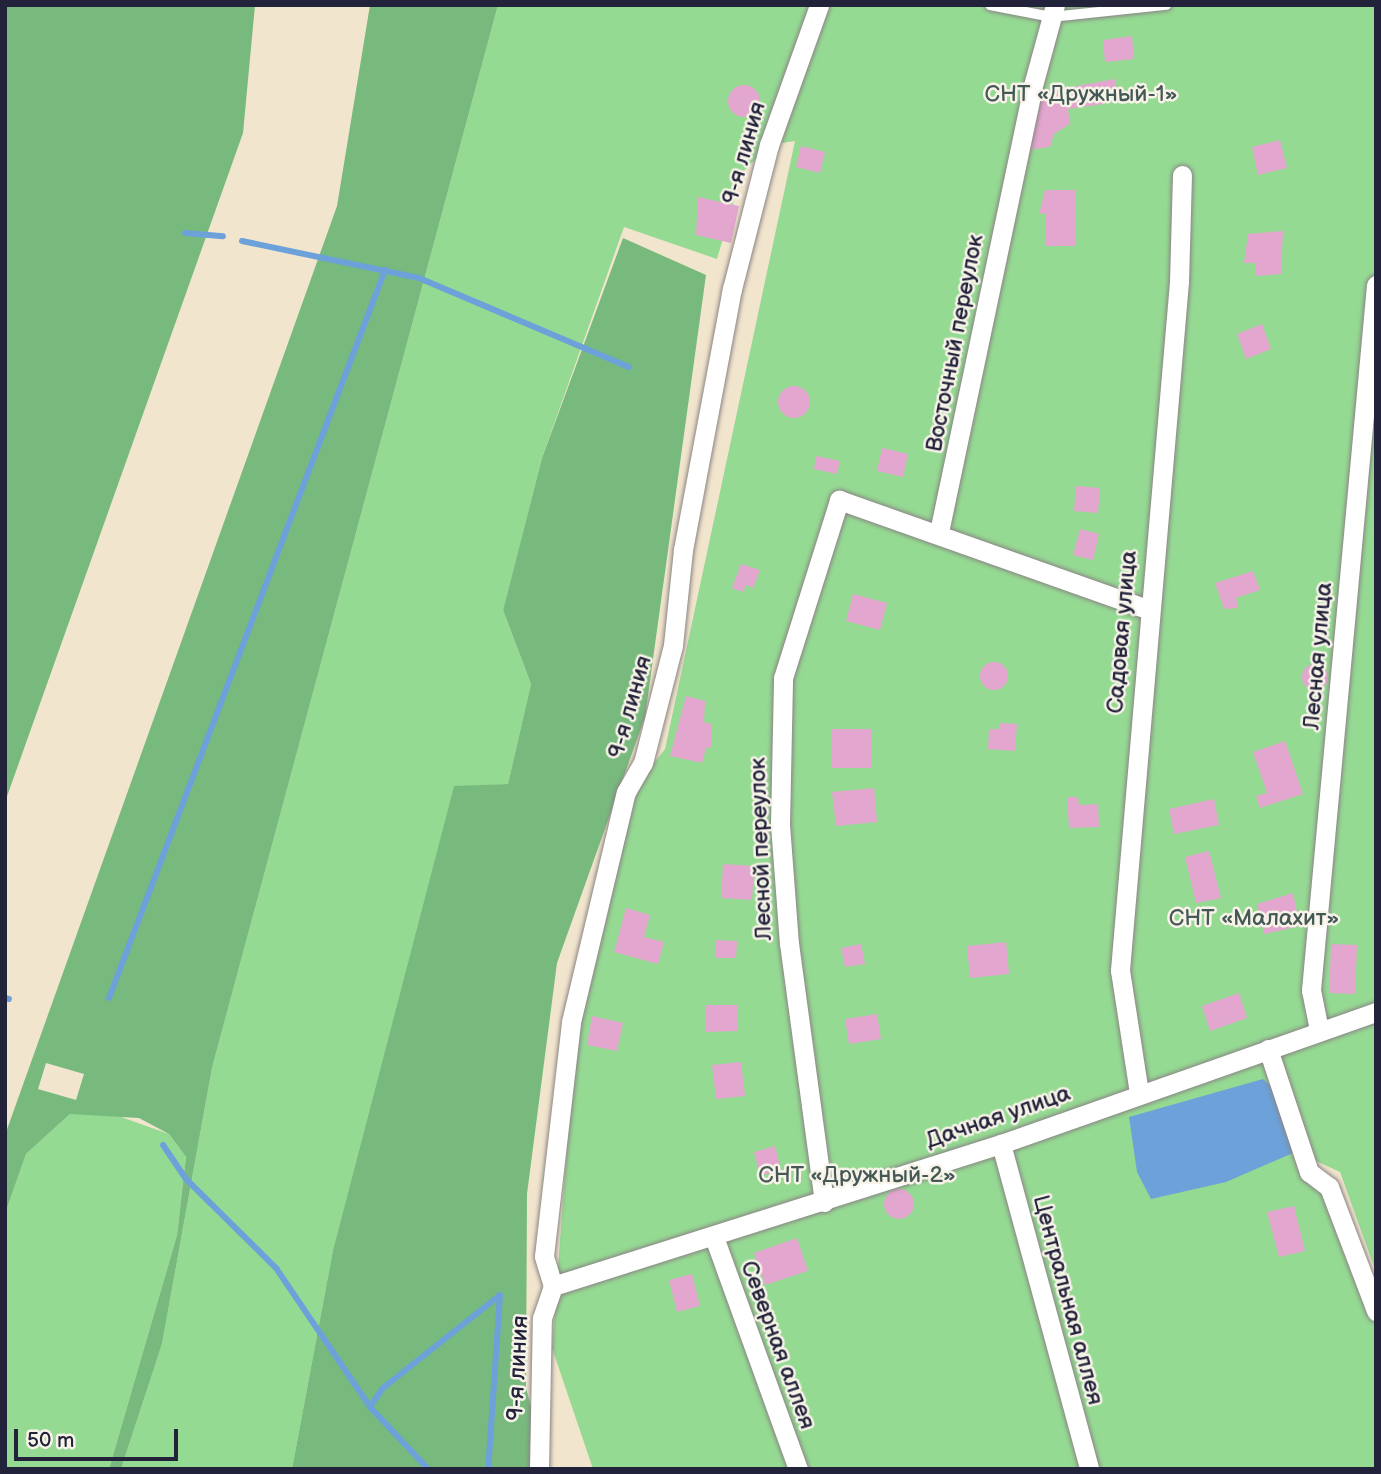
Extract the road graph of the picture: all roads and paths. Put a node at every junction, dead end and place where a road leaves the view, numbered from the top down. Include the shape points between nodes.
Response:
1 (819, 5) edge
2 (990, 5) edge
3 (1166, 5) edge
4 (1053, 11) edge
5 (1182, 175) dead end
6 (1376, 285) edge
7 (939, 532) junction
8 (1147, 609) junction
9 (1376, 1012) edge
10 (1319, 1030) junction
11 (1268, 1049) junction
12 (1139, 1093) junction
13 (1001, 1144) junction
14 (824, 1202) junction
15 (714, 1237) junction
16 (553, 1286) junction
17 (1376, 1311) edge
18 (539, 1469) edge
19 (798, 1469) edge
20 (1089, 1469) edge

1 - 16 street, 9-я линия via 769,145 732,289 683,550 673,645 582,964 553,1151 544,1256
2 - 4 lane
3 - 4 lane
4 - 7 street, Восточный переулок
5 - 8 street, Садовая улица via 1179,282
6 - 10 street, Лесная улица via 1311,990
7 - 8 street
7 - 14 street, Лесной переулок via 839,500 783,678 780,824 789,944
8 - 12 street, Садовая улица via 1120,970
9 - 10 street, Дачная улица
10 - 11 street, Дачная улица
11 - 12 street, Дачная улица
11 - 17 street via 1309,1172 1329,1187
12 - 13 street, Дачная улица
13 - 14 street, Дачная улица
13 - 20 street, Центральная аллея
14 - 15 street, Дачная улица
15 - 16 street, Дачная улица
15 - 19 street, Северная аллея
16 - 18 street, 9-я линия via 542,1318

